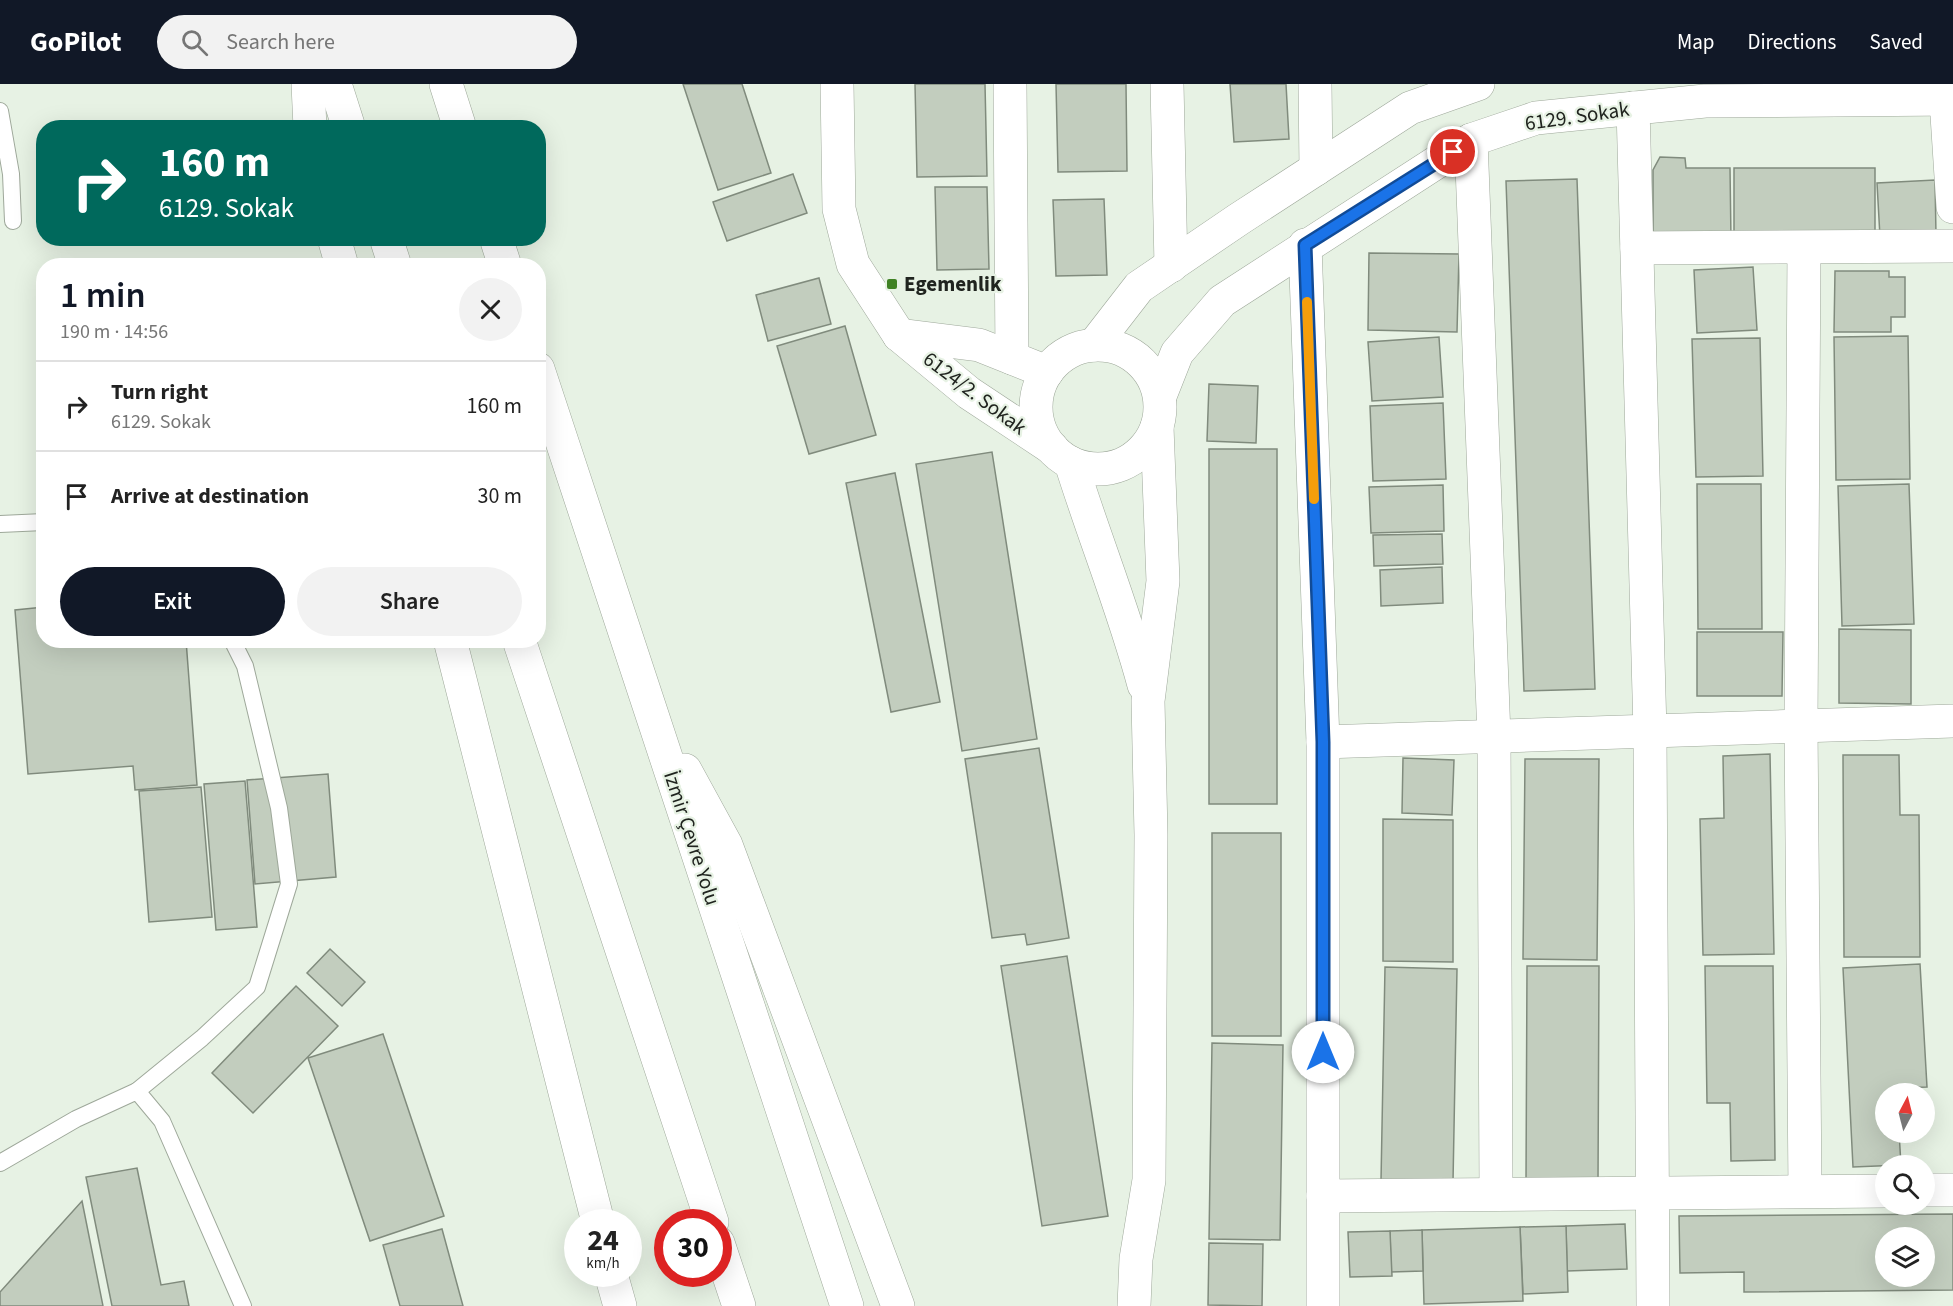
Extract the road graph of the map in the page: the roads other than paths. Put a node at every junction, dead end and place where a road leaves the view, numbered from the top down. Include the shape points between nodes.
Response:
1 (308, 84) edge
2 (335, 84) edge
3 (446, 84) edge
4 (460, 84) edge
5 (837, 84) edge
6 (1010, 84) edge
7 (1167, 84) edge
8 (1314, 84) edge
9 (1467, 86) edge
10 (1705, 93) edge
11 (1949, 100) edge
12 (1633, 108) junction
13 (0, 111) edge
14 (310, 120) edge
15 (347, 120) edge
16 (458, 120) edge
17 (461, 120) edge
18 (1472, 140) junction
19 (1316, 169) junction
20 (1953, 207) edge
21 (13, 221) dead end
22 (1305, 245) junction
23 (1953, 246) edge
24 (1637, 248) junction
25 (1804, 248) junction
26 (1171, 266) junction
27 (899, 335) junction
28 (1094, 345) junction
29 (1012, 358) junction
30 (1047, 372) junction
31 (546, 393) edge
32 (1159, 411) junction
33 (1061, 456) junction
34 (36, 522) edge
35 (0, 524) edge
36 (236, 648) edge
37 (452, 648) edge
38 (522, 648) edge
39 (646, 698) junction
40 (1148, 701) junction
41 (1953, 720) edge
42 (1801, 725) junction
43 (1650, 731) junction
44 (1494, 736) junction
45 (1323, 742) junction
46 (137, 1090) junction
47 (0, 1163) edge
48 (1935, 1190) edge
49 (1953, 1190) edge
50 (1805, 1191) junction
51 (1875, 1191) edge
52 (1654, 1192) junction
53 (1496, 1194) junction
54 (1323, 1196) junction
55 (595, 1209) edge
56 (708, 1209) edge
57 (732, 1285) edge
58 (615, 1287) edge
59 (243, 1306) edge
60 (620, 1306) edge
61 (739, 1306) edge
62 (847, 1306) edge
63 (898, 1306) edge
64 (1134, 1306) edge
65 (1323, 1306) edge
66 (1653, 1306) edge

1 - 14 main road
2 - 15 main road
3 - 16 main road
4 - 17 main road
5 - 27 main road, 6124/2. Sokak via 838,209 853,264
6 - 29 main road
7 - 26 main road
8 - 19 main road
9 - 19 main road via 1410,108
10 - 11 main road, 6129. Sokak
10 - 12 main road, 6129. Sokak
11 - 20 main road
12 - 18 main road, 6129. Sokak via 1536,117
12 - 24 main road
13 - 21 lane via 11,174
18 - 22 main road, 6129. Sokak
18 - 44 main road
19 - 26 main road
22 - 32 main road, 6129. Sokak via 1222,301 1177,353
22 - 45 main road
23 - 25 main road
24 - 25 main road
24 - 43 main road
25 - 42 main road
26 - 28 main road via 1139,287
27 - 29 main road, 6124/2. Sokak via 979,345
27 - 33 main road, 6124/2. Sokak via 969,393
28 - 30 main road via 1059,358
28 - 32 main road via 1112,346 1136,359 1154,379
29 - 30 main road, 6124/2. Sokak
30 - 33 main road via 1038,389 1036,409 1040,429
31 - 39 main road, İzmir Çevre Yolu
32 - 33 main road via 1147,446 1132,459 1112,467 1091,469
32 - 40 main road via 1163,581
33 - 40 main road via 1129,629
34 - 35 lane
36 - 46 lane via 245,666 279,808 289,884 257,987
37 - 55 main road
38 - 56 main road
39 - 62 main road, İzmir Çevre Yolu
39 - 63 main road via 726,846
40 - 64 main road via 1149,1180 1136,1259
41 - 42 main road
42 - 43 main road
42 - 50 main road
43 - 44 main road
43 - 52 main road
44 - 45 main road
44 - 53 main road
45 - 54 main road
46 - 47 lane via 76,1119
46 - 59 lane via 162,1121
48 - 49 main road
50 - 51 main road
50 - 52 main road
52 - 53 main road
52 - 66 main road
53 - 54 main road
54 - 65 main road
57 - 61 main road
58 - 60 main road

